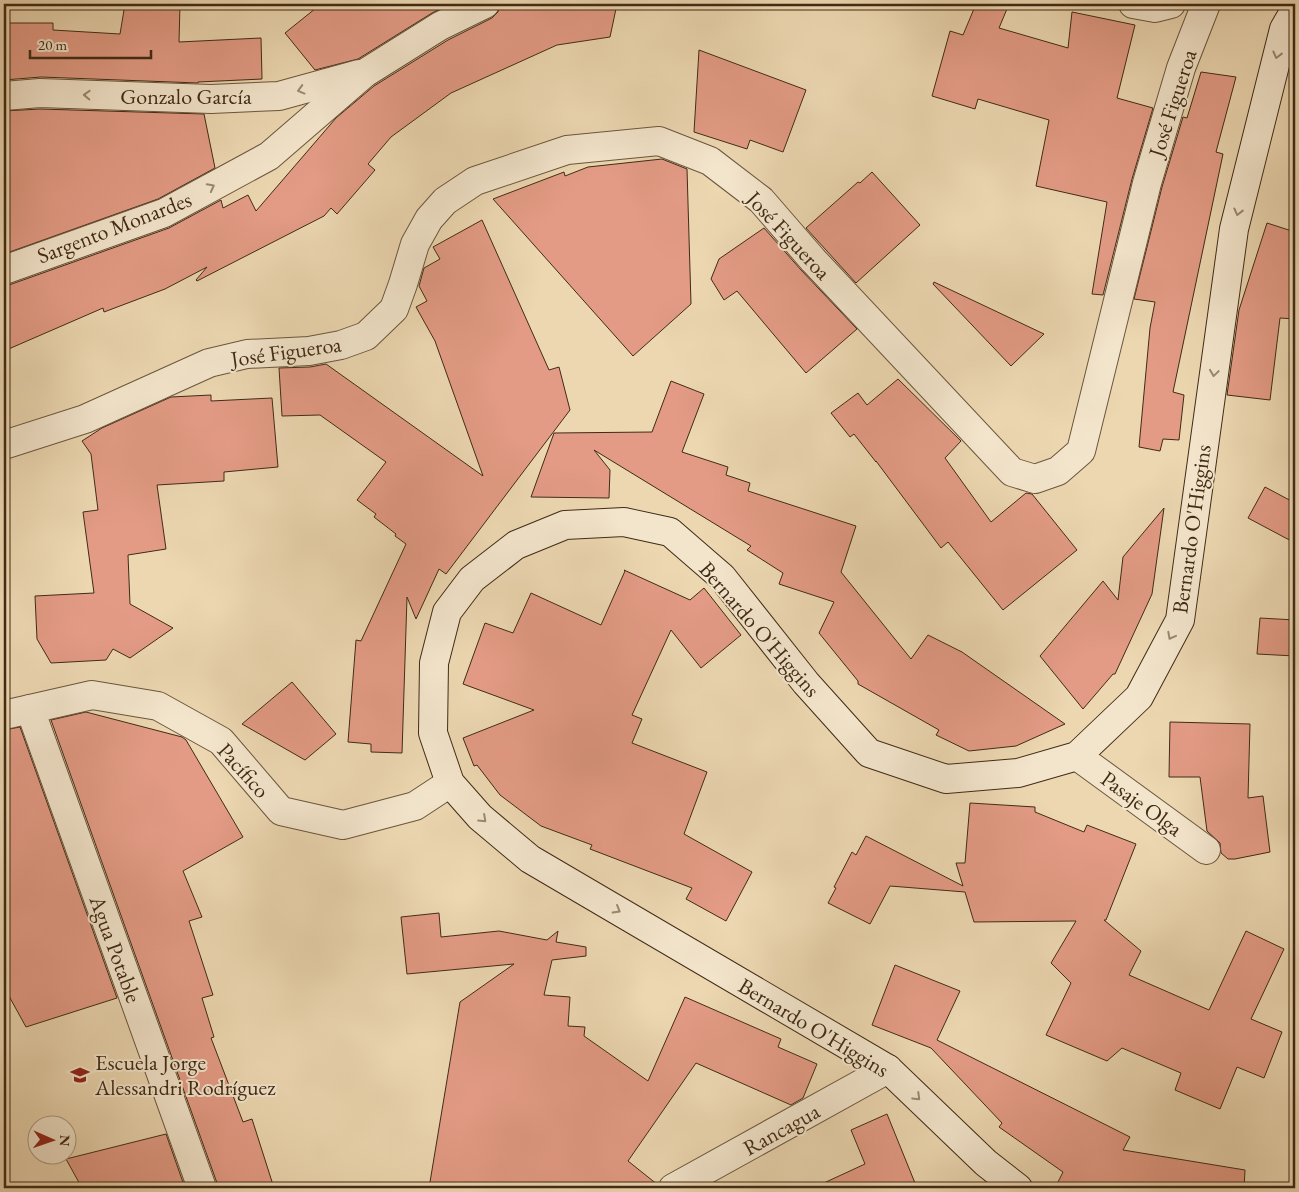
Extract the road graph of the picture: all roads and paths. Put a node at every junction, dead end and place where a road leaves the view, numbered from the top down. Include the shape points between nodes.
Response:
1 (485, 4) edge
2 (1133, 4) edge
3 (1171, 4) edge
4 (1206, 4) edge
5 (1295, 10) edge
6 (365, 72) junction
7 (4, 96) edge
8 (4, 270) edge
9 (4, 445) edge
10 (30, 709) junction
11 (4, 714) edge
12 (1078, 756) junction
13 (450, 783) junction
14 (1206, 850) dead end
15 (888, 1069) junction
16 (202, 1188) edge
17 (673, 1188) edge
18 (1018, 1188) edge

1 - 6 street via 440,26
2 - 3 street via 1155,8
4 - 9 street, José Figueroa via 1181,68 1146,183 1081,451 1058,471 1035,479 1012,472 761,200 710,161 659,141 567,150 475,181 445,201 429,219 415,244 394,309 366,336 309,351 248,354 209,363 85,419
5 -> 12 street, Bernardo O'Higgins via 1284,29 1234,229 1180,620 1139,697
6 -> 7 street, Gonzalo García via 279,96 211,99 40,93
8 -> 6 street, Sargento Monardes via 164,213 269,156
10 - 11 street, Pacífico
10 - 13 street, Pacífico via 92,695 158,706 220,741 281,811 343,826 415,806
10 - 16 street, Agua Potable
12 - 13 street, Bernardo O'Higgins via 1018,773 946,779 869,753 806,683 722,577 670,532 624,522 565,525 516,545 472,579 447,612 434,663 433,733
12 - 14 street, Pasaje Olga
13 -> 15 street, Bernardo O'Higgins via 480,817 530,859
15 - 17 street, Rancagua
15 -> 18 street, Bernardo O'Higgins via 986,1163

